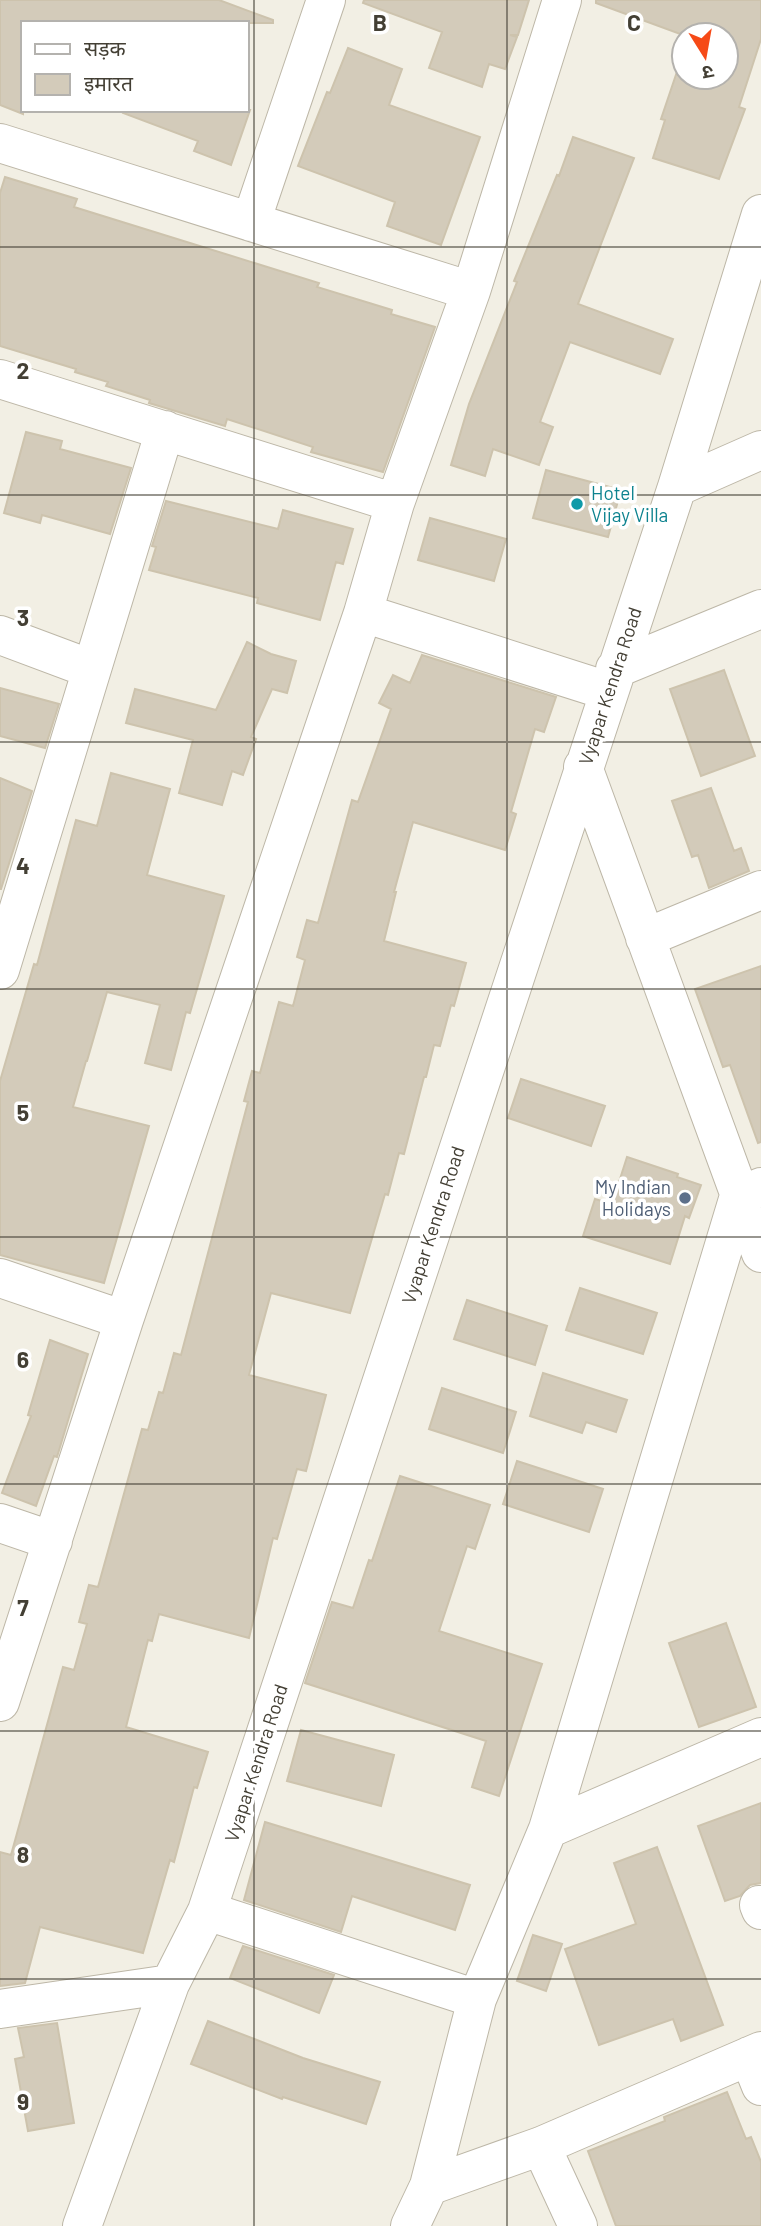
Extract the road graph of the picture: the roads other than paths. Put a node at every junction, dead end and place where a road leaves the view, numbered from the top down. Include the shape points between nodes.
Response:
1 (562, 0) edge
2 (315, 3) edge
3 (0, 143) edge
4 (761, 214) edge
5 (251, 222) junction
6 (471, 291) junction
7 (0, 379) edge
8 (165, 430) junction
9 (761, 450) edge
10 (677, 487) junction
11 (395, 502) junction
12 (761, 609) edge
13 (362, 613) junction
14 (0, 635) edge
15 (91, 669) junction
16 (612, 680) junction
17 (583, 767) junction
18 (761, 890) edge
19 (645, 938) junction
20 (0, 970) edge
21 (750, 1191) edge
22 (761, 1253) edge
23 (0, 1279) edge
24 (124, 1320) junction
25 (0, 1523) edge
26 (53, 1541) junction
27 (2, 1688) edge
28 (761, 1737) edge
29 (548, 1829) junction
30 (207, 1911) junction
31 (170, 1984) junction
32 (477, 1999) junction
33 (0, 2009) edge
34 (757, 2064) edge
35 (541, 2146) junction
36 (429, 2186) junction
37 (82, 2226) edge
38 (410, 2226) edge
39 (578, 2226) edge

1 - 6 street
2 - 5 street
3 - 5 street
4 - 10 street, Vyapar Kendra Road
5 - 6 street
6 - 11 street
7 - 8 street
8 - 11 street
8 - 15 street
9 - 10 street
10 - 16 street, Vyapar Kendra Road
11 - 13 street
12 - 16 street
13 - 16 street
13 - 24 street
14 - 15 street
15 - 20 street
16 - 17 street, Vyapar Kendra Road
17 - 19 street
17 - 30 street, Vyapar Kendra Road
18 - 19 street
19 - 21 street
21 - 22 street
21 - 29 street
23 - 24 street
24 - 26 street
25 - 26 street
26 - 27 street
28 - 29 street
29 - 32 street
30 - 31 street, Vyapar Kendra Road
30 - 32 street
31 - 33 street
31 - 37 street, Vyapar Kendra Road
32 - 36 street
34 - 35 street
35 - 36 street
35 - 39 street
36 - 38 street

